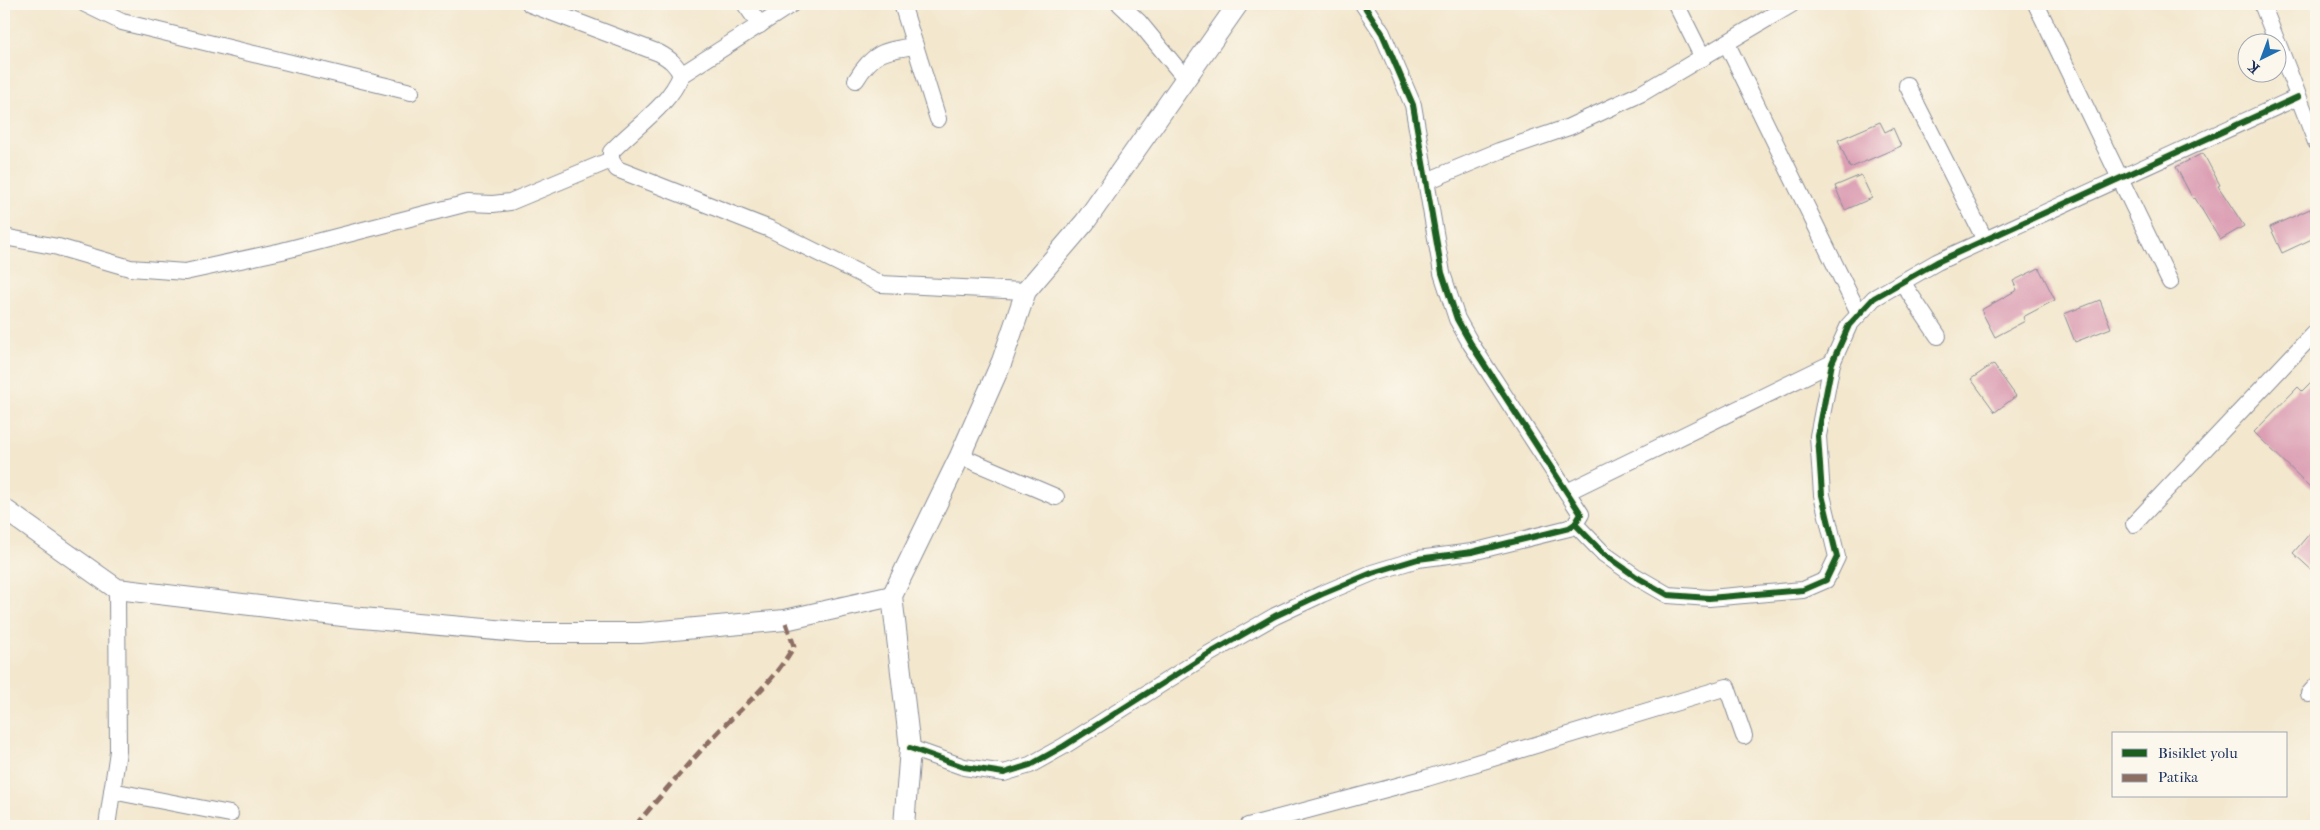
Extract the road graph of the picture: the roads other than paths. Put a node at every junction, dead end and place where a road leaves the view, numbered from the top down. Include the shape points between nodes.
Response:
1 (85, 4) edge
2 (530, 4) edge
3 (745, 4) edge
4 (792, 4) edge
5 (902, 4) edge
6 (1120, 4) edge
7 (1238, 4) edge
8 (1363, 4) edge
9 (1676, 4) edge
10 (1792, 4) edge
11 (2036, 4) edge
12 (2262, 4) edge
13 (760, 25) junction
14 (2273, 32) edge
15 (1727, 44) junction
16 (914, 46) junction
17 (1703, 58) junction
18 (2288, 71) edge
19 (681, 75) junction
20 (1186, 78) junction
21 (856, 80) dead end
22 (1907, 85) dead end
23 (411, 92) dead end
24 (2298, 97) junction
25 (938, 119) dead end
26 (2313, 124) edge
27 (2316, 142) edge
28 (611, 160) junction
29 (2120, 178) junction
30 (1427, 181) junction
31 (4, 237) edge
32 (1985, 240) junction
33 (1902, 282) junction
34 (2170, 282) dead end
35 (1026, 290) junction
36 (1859, 314) junction
37 (2316, 331) edge
38 (1938, 336) dead end
39 (1832, 363) junction
40 (960, 456) junction
41 (1567, 492) junction
42 (1056, 497) dead end
43 (4, 509) edge
44 (1575, 524) junction
45 (2134, 524) dead end
46 (116, 589) junction
47 (892, 596) junction
48 (1744, 736) dead end
49 (910, 748) junction
50 (112, 791) junction
51 (230, 814) dead end
52 (107, 826) edge
53 (904, 826) edge
54 (1248, 826) edge

1 - 23 street via 122,22
2 - 19 street via 659,53 677,66
3 - 13 street
4 - 13 street
5 - 16 street
6 - 20 street
7 - 20 street
8 - 30 street via 1382,33 1413,105
9 - 17 street
10 - 15 street
11 - 29 street
12 - 14 street
13 - 19 street
15 - 17 street
15 - 36 street
16 - 21 street via 877,55 866,64
16 - 25 street
17 - 30 street via 1642,93 1569,127
18 - 24 street
19 - 28 street via 663,102 611,152
20 - 35 street via 1085,222
22 - 32 street
24 - 26 street
24 - 29 street
26 - 27 street
28 - 31 street via 510,202 468,203 282,251 185,272 130,268 58,247
28 - 35 street via 617,169 770,229 881,284
29 - 32 street
29 - 34 street
30 - 41 street via 1442,273 1457,319
32 - 33 street
33 - 36 street via 1874,298
33 - 38 street
35 - 40 street via 1002,361
36 - 39 street via 1849,325
37 - 45 street
39 - 41 street
39 - 44 street via 1818,436 1822,494 1837,557 1826,580 1803,590 1709,598 1668,595 1604,554
40 - 42 street
40 - 47 street
41 - 44 street via 1581,514
43 - 46 street
44 - 49 street via 1472,552 1418,560 1372,573 1322,594 1275,616 1207,655 1030,765 1004,773 964,767
46 - 47 street via 352,617 538,633 640,633 784,620
46 - 50 street via 118,751
47 - 49 street
48 - 54 street via 1727,687 1427,778
49 - 53 street
50 - 51 street
50 - 52 street

